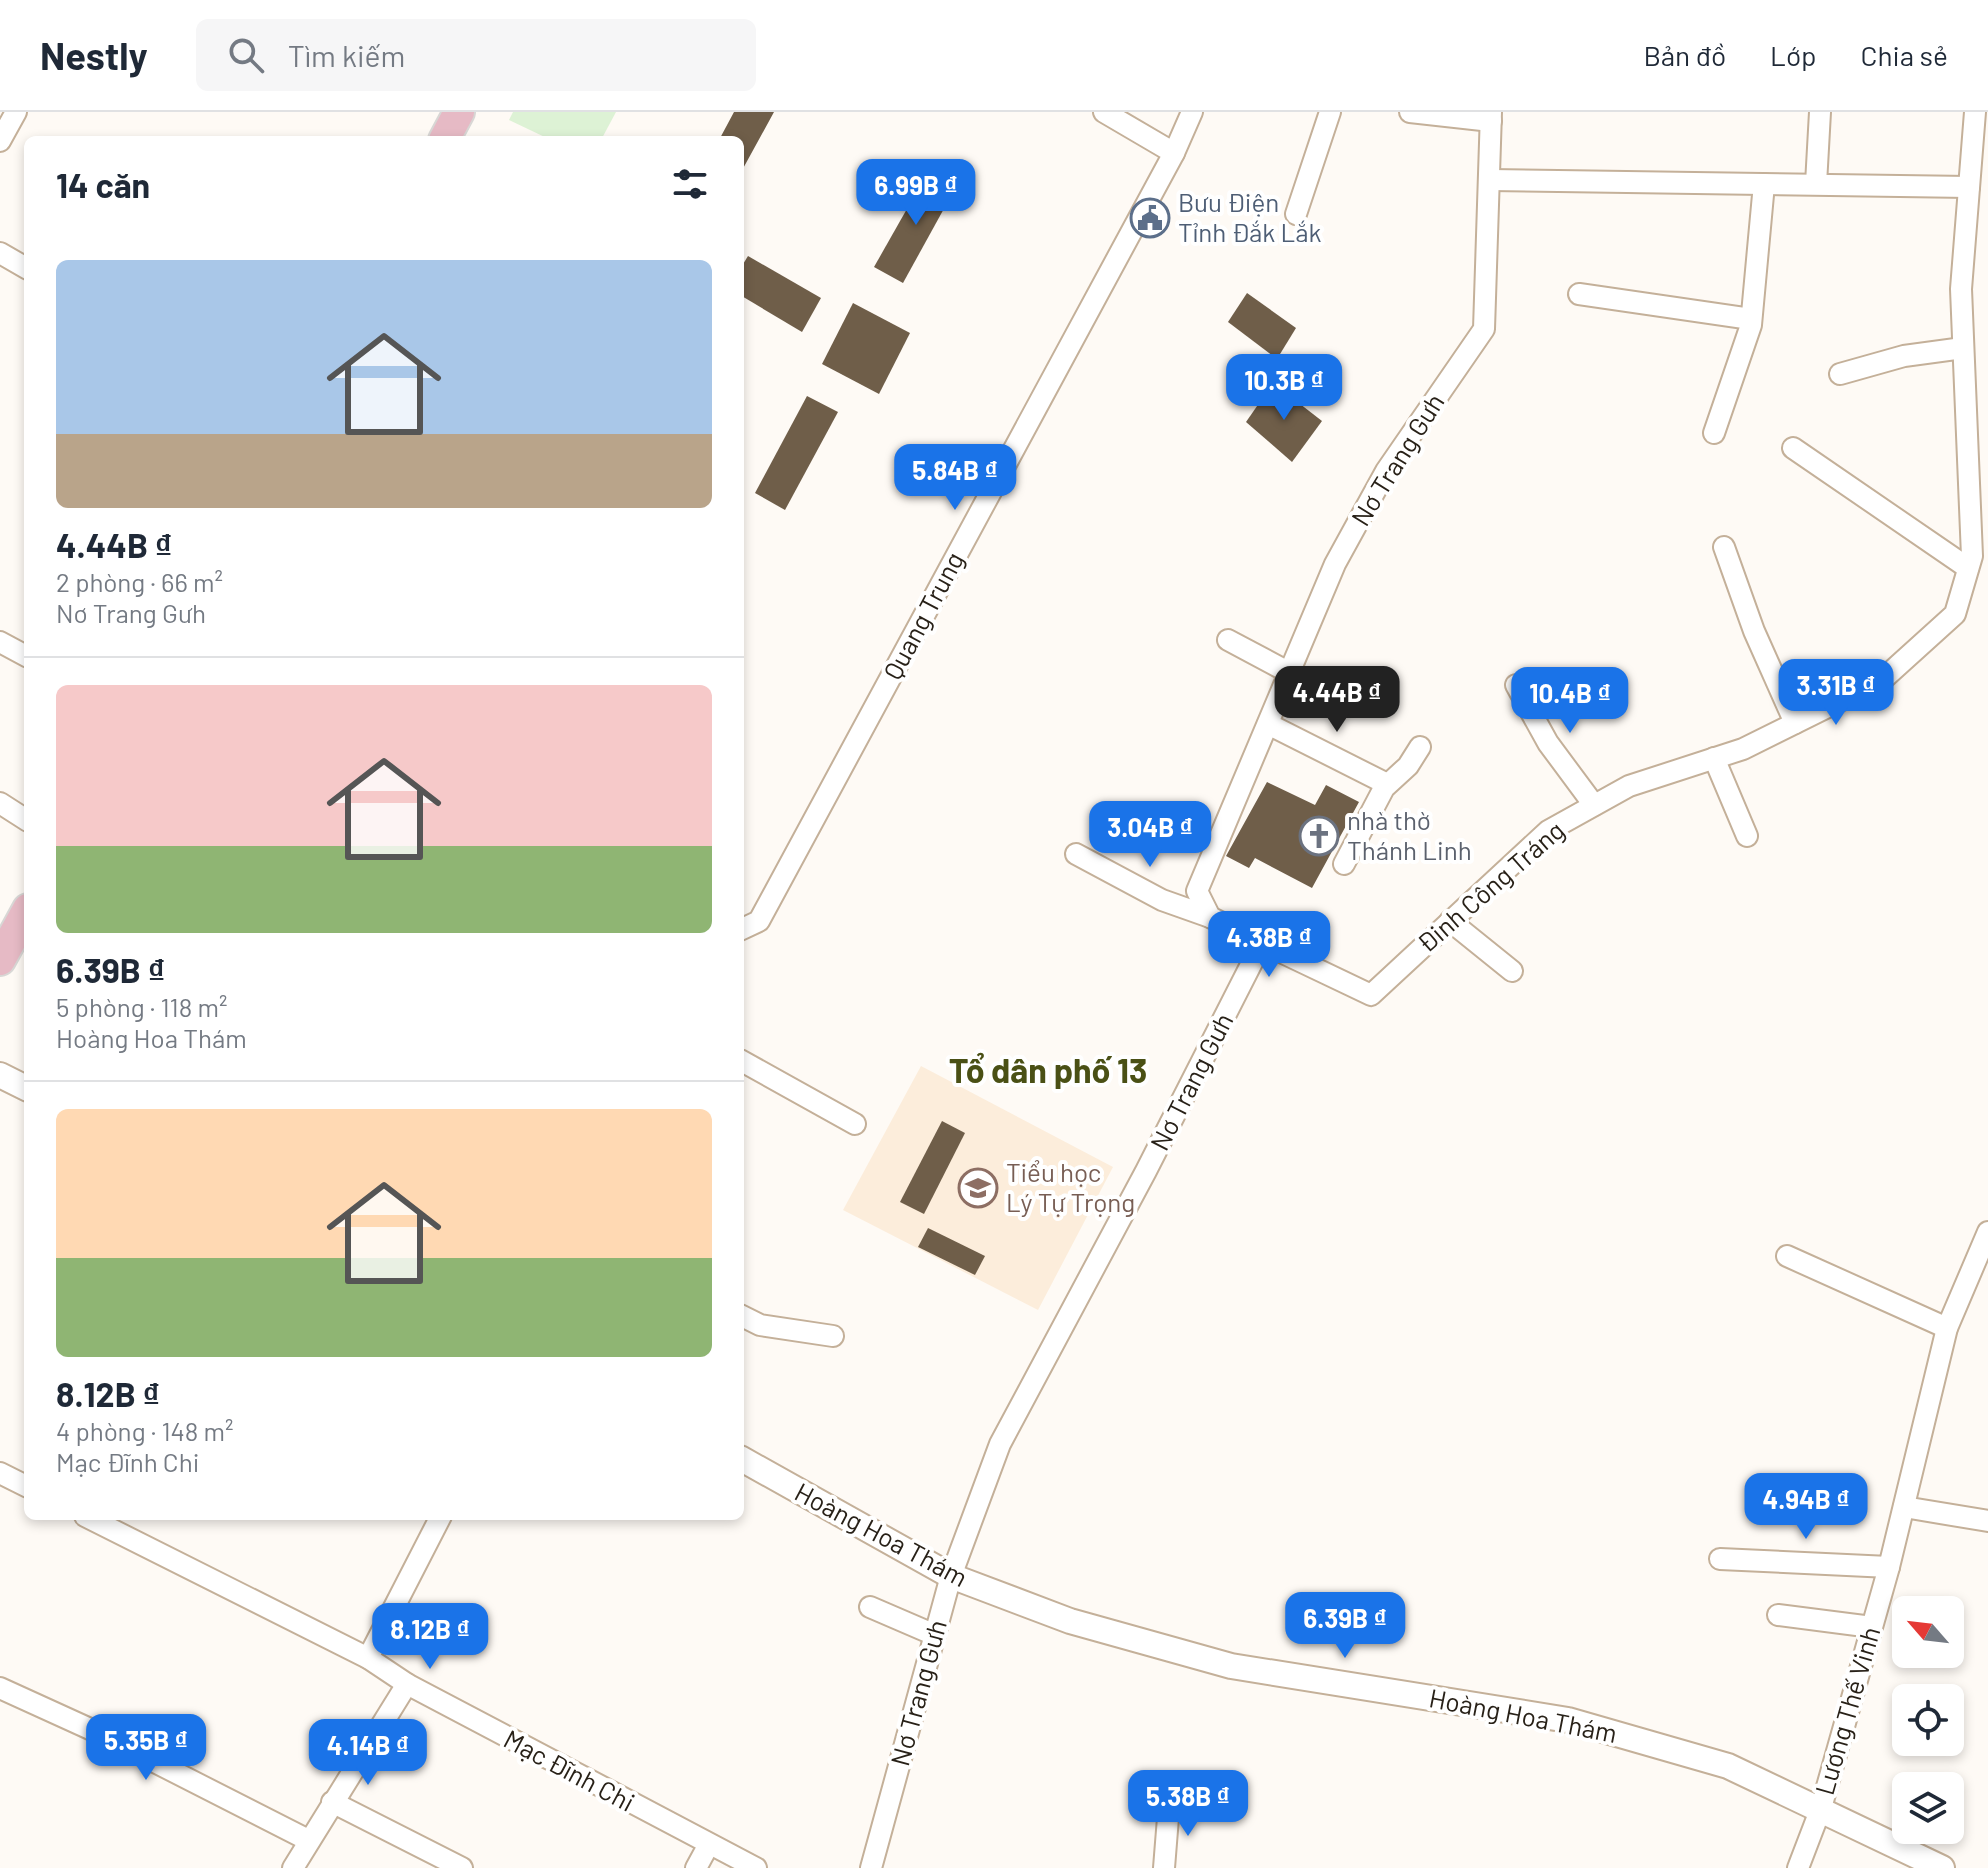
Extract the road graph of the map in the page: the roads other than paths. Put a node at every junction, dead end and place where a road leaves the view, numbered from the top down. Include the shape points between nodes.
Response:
1 (16, 112) edge
2 (459, 112) edge
3 (1104, 112) edge
4 (1192, 112) edge
5 (1330, 112) edge
6 (1410, 112) edge
7 (1820, 112) edge
8 (1975, 112) edge
9 (1491, 116) edge
10 (446, 136) edge
11 (0, 141) edge
12 (1174, 153) junction
13 (1490, 180) junction
14 (1764, 184) junction
15 (1816, 184) junction
16 (1969, 187) junction
17 (1296, 214) dead end
18 (0, 253) edge
19 (24, 267) edge
20 (1579, 294) dead end
21 (1751, 319) junction
22 (1963, 348) junction
23 (1840, 374) dead end
24 (1714, 433) dead end
25 (1793, 448) dead end
26 (1724, 547) dead end
27 (1968, 568) junction
28 (1228, 640) dead end
29 (0, 642) edge
30 (24, 655) edge
31 (1290, 673) junction
32 (1516, 685) dead end
33 (1795, 723) junction
34 (1268, 724) junction
35 (1420, 747) dead end
36 (1714, 758) junction
37 (1387, 784) junction
38 (0, 803) edge
39 (1594, 805) junction
40 (24, 818) edge
41 (1747, 836) dead end
42 (1076, 854) dead end
43 (1344, 864) dead end
44 (24, 916) edge
45 (1210, 917) junction
46 (1450, 921) junction
47 (744, 928) edge
48 (1262, 943) junction
49 (0, 960) edge
50 (1512, 971) dead end
51 (744, 1062) edge
52 (0, 1075) edge
53 (24, 1087) edge
54 (855, 1124) dead end
55 (1988, 1232) edge
56 (1787, 1256) dead end
57 (744, 1317) edge
58 (1947, 1328) junction
59 (833, 1336) dead end
60 (744, 1460) edge
61 (0, 1473) edge
62 (24, 1485) edge
63 (1904, 1507) junction
64 (93, 1520) edge
65 (439, 1520) edge
66 (1988, 1521) edge
67 (1720, 1559) dead end
68 (1889, 1567) junction
69 (951, 1576) junction
70 (870, 1607) dead end
71 (1778, 1615) dead end
72 (1872, 1627) junction
73 (935, 1635) junction
74 (368, 1658) junction
75 (407, 1684) junction
76 (0, 1688) edge
77 (332, 1802) junction
78 (1169, 1805) dead end
79 (1821, 1808) junction
80 (308, 1840) junction
81 (708, 1846) junction
82 (293, 1868) edge
83 (462, 1868) edge
84 (696, 1868) edge
85 (756, 1868) edge
86 (871, 1868) edge
87 (1164, 1868) edge
88 (1798, 1868) edge
89 (1942, 1868) edge

1 - 11 street
2 - 10 main road
3 - 12 street
4 - 12 street, Quang Trung
5 - 17 street
6 - 9 street
7 - 15 street
8 - 16 street, Đinh Công Tráng
9 - 13 street, Nơ Trang Gưh
12 - 47 street, Quang Trung via 759,921
13 - 14 street
13 - 31 street, Nơ Trang Gưh via 1484,329 1386,471 1335,564
14 - 15 street
14 - 21 street
15 - 16 street
16 - 22 street, Đinh Công Tráng via 1961,289
18 - 19 street
20 - 21 street
21 - 24 street
22 - 23 street via 1904,356
22 - 27 street, Đinh Công Tráng via 1972,556
25 - 27 street
26 - 33 street
27 - 33 street, Đinh Công Tráng via 1955,614 1882,680
28 - 31 street
29 - 30 street
31 - 34 street, Nơ Trang Gưh
32 - 39 street via 1548,743
33 - 36 street, Đinh Công Tráng
34 - 37 street
34 - 45 street, Nơ Trang Gưh via 1197,891
35 - 37 street
36 - 39 street, Đinh Công Tráng via 1629,786
36 - 41 street
37 - 43 street
38 - 40 street
39 - 46 street, Đinh Công Tráng via 1548,831
42 - 45 street via 1162,900
44 - 49 main road
45 - 48 street
46 - 48 street, Đinh Công Tráng via 1371,995
46 - 50 street
48 - 69 street, Nơ Trang Gưh via 1000,1444
51 - 54 street
52 - 53 street
55 - 58 street, Lương Thế Vinh
56 - 58 street
57 - 59 street via 760,1325
58 - 63 street, Lương Thế Vinh
60 - 69 street, Hoàng Hoa Thám
61 - 62 street
63 - 66 street
63 - 68 street, Lương Thế Vinh
64 - 74 street, Mạc Đĩnh Chi
65 - 74 street
67 - 68 street
68 - 72 street, Lương Thế Vinh
69 - 73 street, Nơ Trang Gưh
69 - 79 street, Hoàng Hoa Thám via 1070,1621 1231,1666 1568,1720 1728,1766
70 - 73 street
71 - 72 street
72 - 79 street, Lương Thế Vinh
73 - 86 street, Nơ Trang Gưh
74 - 75 street, Mạc Đĩnh Chi
75 - 77 street
75 - 81 street, Mạc Đĩnh Chi
76 - 80 street
77 - 80 street
77 - 83 street
78 - 87 street
79 - 88 street, Lương Thế Vinh
79 - 89 street, Hoàng Hoa Thám
80 - 82 street
81 - 84 street
81 - 85 street, Mạc Đĩnh Chi

